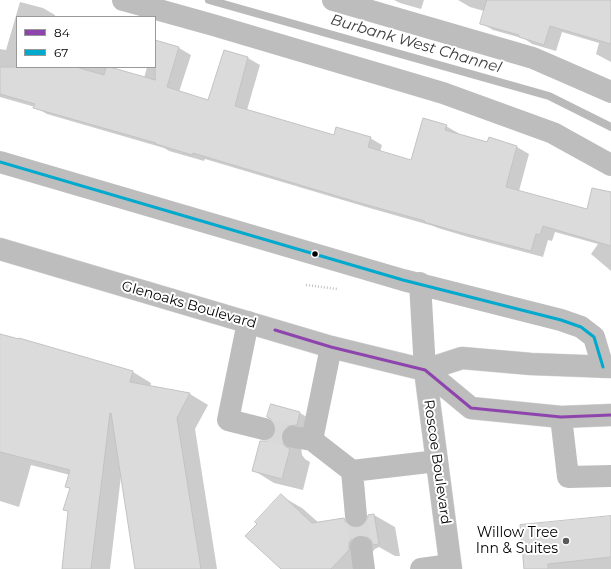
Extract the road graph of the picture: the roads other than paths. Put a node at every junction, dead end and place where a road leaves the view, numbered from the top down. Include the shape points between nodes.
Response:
1 (123, 0) edge
2 (333, 0) edge
3 (611, 92) edge
4 (0, 162) edge
5 (611, 165) edge
6 (0, 249) edge
7 (420, 283) junction
8 (248, 322) junction
9 (331, 347) junction
10 (607, 367) edge
11 (424, 370) junction
12 (611, 415) edge
13 (561, 417) junction
14 (264, 429) tunnel mouth
15 (437, 461) junction
16 (352, 471) junction
17 (611, 476) edge
18 (356, 516) tunnel mouth
19 (361, 547) tunnel mouth
20 (450, 567) edge
21 (364, 569) edge
22 (421, 569) edge

1 - 5 main road via 443,93 553,133
2 - 3 main road via 533,58
4 - 7 main road
6 - 8 main road, Glenoaks Boulevard
7 - 10 main road via 581,327 594,337
7 - 11 main road, Roscoe Boulevard
8 - 9 main road, Glenoaks Boulevard
8 - 14 main road via 228,420
9 - 11 main road, Glenoaks Boulevard
9 - 16 main road via 303,439
10 - 11 main road via 462,358
11 - 13 main road, Glenoaks Boulevard via 471,408
11 - 15 main road, Roscoe Boulevard
12 - 13 main road, Glenoaks Boulevard
13 - 17 main road via 568,477
15 - 16 main road
15 - 20 main road, Roscoe Boulevard
16 - 18 main road
19 - 21 main road
20 - 22 main road

